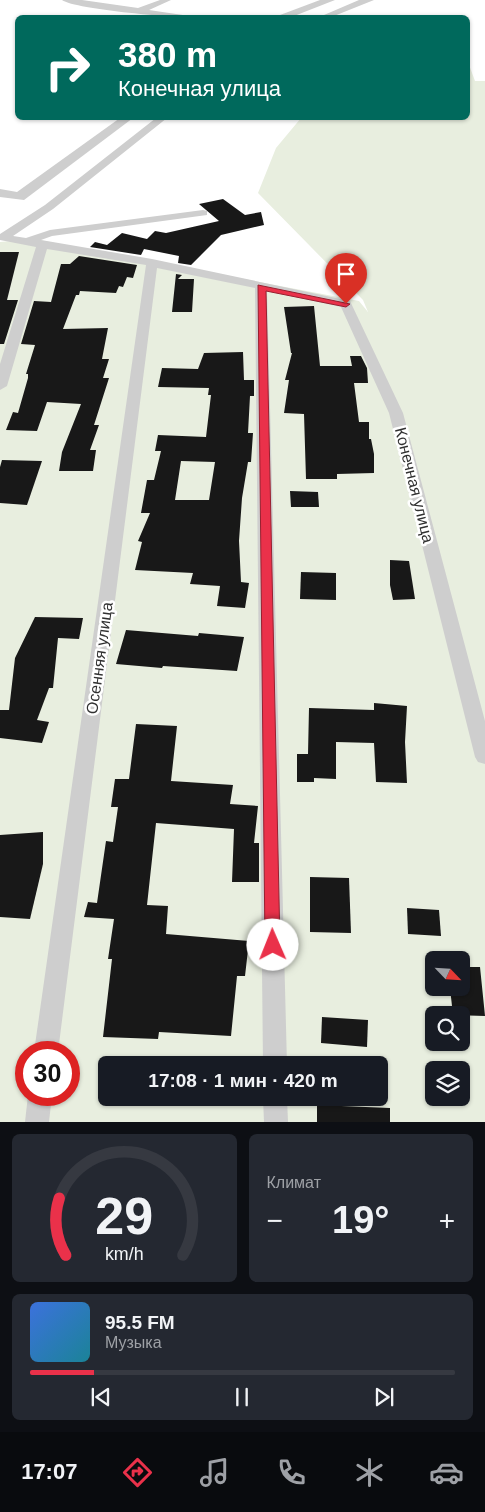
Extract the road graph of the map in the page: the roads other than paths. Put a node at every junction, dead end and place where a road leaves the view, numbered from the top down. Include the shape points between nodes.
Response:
1 (66, 0) edge
2 (167, 0) edge
3 (330, 0) edge
4 (370, 0) edge
5 (138, 11) junction
6 (173, 15) edge
7 (286, 15) edge
8 (328, 15) edge
9 (124, 120) edge
10 (159, 120) edge
11 (0, 193) edge
12 (203, 213) dead end
13 (2, 236) edge
14 (28, 240) junction
15 (43, 243) junction
16 (152, 263) junction
17 (261, 287) junction
18 (0, 386) edge
19 (485, 757) edge
20 (47, 1041) edge
21 (275, 1056) edge
22 (39, 1106) edge
23 (275, 1106) edge
24 (37, 1122) edge
25 (276, 1122) edge

1 - 5 street
2 - 5 street
3 - 7 street
4 - 8 street
5 - 6 street
9 - 11 street via 19,197
10 - 13 street via 49,207
12 - 14 street via 50,233
13 - 14 street
14 - 15 street
15 - 16 street
15 - 18 street
16 - 17 street
16 - 20 street, Осенняя улица
17 - 19 street, Конечная улица via 346,304 396,413
17 - 21 street
22 - 24 street
23 - 25 street

